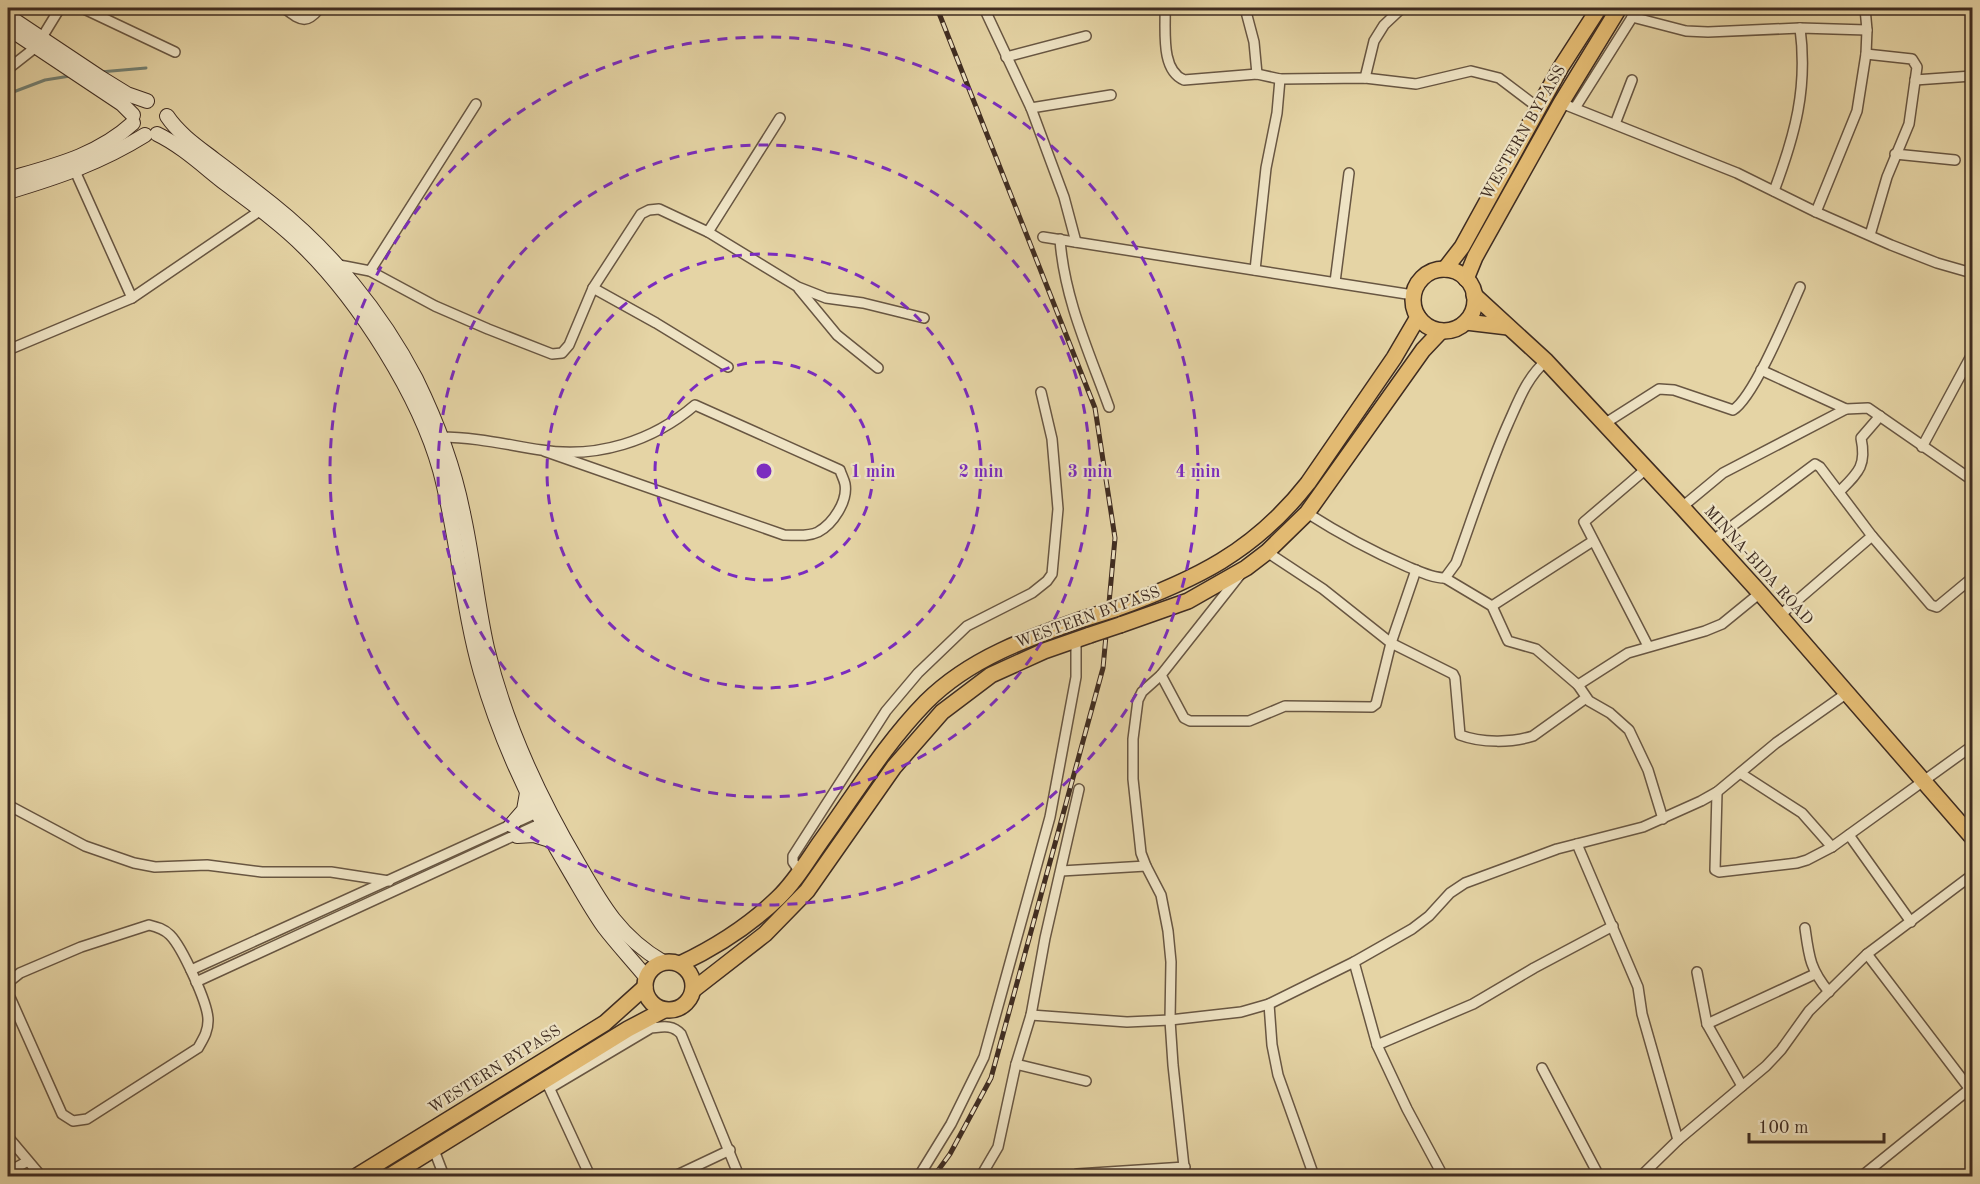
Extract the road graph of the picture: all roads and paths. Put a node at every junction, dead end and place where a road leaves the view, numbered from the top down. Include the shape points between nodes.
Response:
1 (60, 8) edge
2 (82, 8) edge
3 (284, 8) edge
4 (320, 8) edge
5 (984, 8) edge
6 (1165, 8) edge
7 (1245, 8) edge
8 (1402, 8) edge
9 (1599, 8) edge
10 (1619, 8) edge
11 (1638, 8) edge
12 (1865, 8) edge
13 (8, 15) edge
14 (1632, 17) junction
15 (1800, 27) junction
16 (8, 28) edge
17 (1867, 30) junction
18 (1086, 36) dead end
19 (38, 43) junction
20 (175, 52) dead end
21 (1866, 54) junction
22 (1006, 57) junction
23 (8, 69) edge
24 (86, 74) junction
25 (1257, 74) junction
26 (1972, 76) edge
27 (1365, 78) junction
28 (1280, 79) junction
29 (1632, 80) dead end
30 (1915, 80) junction
31 (1111, 95) dead end
32 (147, 101) junction
33 (476, 104) dead end
34 (1568, 105) junction
35 (1031, 108) junction
36 (1540, 109) junction
37 (167, 116) junction
38 (780, 118) dead end
39 (133, 119) junction
40 (1615, 124) junction
41 (151, 134) junction
42 (1895, 154) junction
43 (1955, 160) dead end
44 (75, 171) junction
45 (1349, 173) dead end
46 (8, 179) edge
47 (1774, 191) junction
48 (8, 192) edge
49 (261, 210) junction
50 (1815, 212) junction
51 (708, 232) junction
52 (1869, 235) junction
53 (1043, 237) dead end
54 (1060, 239) junction
55 (1076, 242) junction
56 (339, 265) junction
57 (1445, 269) junction
58 (1255, 270) junction
59 (370, 271) junction
60 (1972, 273) edge
61 (1466, 279) junction
62 (1335, 282) junction
63 (798, 287) junction
64 (1800, 287) dead end
65 (593, 288) junction
66 (1413, 295) junction
67 (1474, 295) junction
68 (132, 298) junction
69 (1418, 317) junction
70 (924, 318) dead end
71 (1466, 322) junction
72 (1508, 327) junction
73 (1441, 331) junction
74 (8, 350) edge
75 (1971, 356) dead end
76 (1546, 361) junction
77 (728, 367) dead end
78 (879, 368) dead end
79 (1761, 370) junction
80 (1041, 392) dead end
81 (1109, 406) dead end
82 (1846, 409) junction
83 (1880, 416) junction
84 (1604, 424) junction
85 (441, 437) junction
86 (1922, 447) junction
87 (544, 451) junction
88 (1646, 469) junction
89 (1972, 480) edge
90 (1839, 492) junction
91 (1682, 507) junction
92 (1307, 513) junction
93 (1872, 536) junction
94 (1593, 541) junction
95 (1712, 541) junction
96 (1267, 552) junction
97 (1246, 568) junction
98 (1416, 570) junction
99 (1446, 578) junction
100 (1972, 578) edge
101 (1760, 593) junction
102 (1492, 606) junction
103 (1779, 616) junction
104 (1083, 637) junction
105 (1391, 643) junction
106 (1648, 646) junction
107 (1161, 675) junction
108 (1578, 685) junction
109 (1847, 693) junction
110 (1586, 698) junction
111 (1972, 746) edge
112 (1740, 773) junction
113 (1924, 781) junction
114 (1079, 789) dead end
115 (1717, 792) junction
116 (527, 793) junction
117 (8, 804) edge
118 (544, 816) junction
119 (1663, 819) junction
120 (514, 830) junction
121 (1849, 835) junction
122 (1972, 837) edge
123 (550, 840) junction
124 (1577, 843) junction
125 (1832, 847) junction
126 (1146, 866) junction
127 (1061, 871) junction
128 (800, 872) junction
129 (1972, 875) edge
130 (390, 881) junction
131 (1911, 922) junction
132 (1613, 927) junction
133 (1806, 928) dead end
134 (1867, 954) junction
135 (663, 962) junction
136 (1354, 962) junction
137 (680, 964) junction
138 (190, 970) junction
139 (1697, 972) dead end
140 (1815, 974) junction
141 (196, 982) junction
142 (646, 982) junction
143 (693, 990) junction
144 (1829, 992) junction
145 (1269, 1004) junction
146 (664, 1010) junction
147 (1031, 1015) junction
148 (1170, 1020) junction
149 (1707, 1024) junction
150 (1377, 1045) junction
151 (1016, 1064) junction
152 (1542, 1068) dead end
153 (1086, 1081) dead end
154 (548, 1084) junction
155 (1742, 1086) junction
156 (1972, 1089) edge
157 (8, 1137) edge
158 (1678, 1140) junction
159 (434, 1150) junction
160 (730, 1150) junction
161 (8, 1158) edge
162 (28, 1161) junction
163 (11, 1170) edge
164 (1185, 1172) edge
165 (41, 1176) edge
166 (357, 1176) edge
167 (390, 1176) edge
168 (444, 1176) edge
169 (590, 1176) edge
170 (675, 1176) edge
171 (739, 1176) edge
172 (919, 1176) edge
173 (981, 1176) edge
174 (1075, 1176) edge
175 (1314, 1176) edge
176 (1443, 1176) edge
177 (1599, 1176) edge
178 (1641, 1176) edge
179 (1862, 1176) edge

1 - 19 street
2 - 20 street
3 - 4 street via 306,20
5 - 22 street
6 - 25 street via 1167,54 1178,77 1185,80
7 - 25 street
8 - 27 street via 1374,40
9 - 36 main road, WESTERN BYPASS via 1561,67
10 - 34 main road, WESTERN BYPASS
11 - 14 street
12 - 17 street
13 - 19 main road
14 - 15 street via 1686,31
14 - 34 street
15 - 17 street
15 - 47 street via 1804,53 1799,104 1791,144
16 - 19 main road
17 - 21 street
18 - 22 street
19 - 23 street
19 - 24 main road
19 - 24 main road via 72,71
21 - 30 street via 1912,59 1917,67
21 - 50 street via 1857,111
22 - 35 street
24 - 32 main road
24 - 39 main road via 122,104
25 - 28 street
26 - 30 street
27 - 28 street
27 - 36 street via 1416,84 1472,71 1499,78
28 - 58 street
29 - 40 street
30 - 42 street via 1909,124
31 - 35 street
32 - 37 main road via 158,102
32 - 39 main road via 136,107
33 - 59 street
34 - 40 street
34 - 61 main road, WESTERN BYPASS via 1475,257
35 - 55 street
36 - 57 main road, WESTERN BYPASS via 1462,247
37 - 41 main road via 164,127
37 - 56 main road via 188,140 274,205
38 - 51 street
39 - 41 main road via 140,132
39 - 46 main road via 112,140 88,154
40 - 47 street
41 - 44 main road
41 - 49 main road via 180,147
42 - 43 street
42 - 52 street
44 - 48 main road
44 - 68 street
45 - 62 street
47 - 50 street
49 - 68 street
49 - 116 main road via 302,245 342,290 381,345 412,404 439,468 481,673
50 - 52 street
51 - 63 street
51 - 65 street via 659,209 649,210 641,214
52 - 60 street
53 - 54 street
54 - 55 street
54 - 81 street via 1069,296
55 - 58 street
56 - 59 street
56 - 85 main road via 398,349
57 - 61 main road
57 - 66 main road via 1421,279
58 - 62 street
59 - 65 street via 435,306 552,354 562,353 569,345
61 - 67 main road
62 - 66 street
63 - 70 street via 826,298
63 - 78 street via 837,335
64 - 79 street
65 - 77 street
66 - 69 main road
67 - 71 main road
67 - 72 main road, MINNA-BIDA ROAD
68 - 74 street
69 - 73 main road
69 - 128 main road, WESTERN BYPASS, bridge via 1308,483 1258,536 1199,574 986,657 957,676 927,701 889,744
71 - 72 main road
71 - 73 main road
72 - 76 main road, MINNA-BIDA ROAD
73 - 92 main road, WESTERN BYPASS via 1423,350
75 - 86 street
76 - 84 main road, MINNA-BIDA ROAD
76 - 99 street via 1534,373 1519,400 1456,563
79 - 82 street
79 - 84 street via 1740,406 1733,410 1674,390 1659,389
80 - 128 street via 1052,439 1058,509 1052,574 1032,593 967,626 918,673 886,711 794,856 793,862
82 - 83 street via 1868,408
82 - 91 street via 1724,473
83 - 86 street
83 - 90 street via 1861,438 1862,467
84 - 88 main road, MINNA-BIDA ROAD
85 - 87 street via 464,437
85 - 118 main road via 464,516 493,671
86 - 89 street
87 - 87 street via 613,448 644,438 678,420 696,405 840,470 846,486 833,519 818,532 784,535
88 - 91 main road, MINNA-BIDA ROAD
88 - 94 street via 1584,522
90 - 93 street
90 - 95 street via 1815,464
91 - 95 main road, MINNA-BIDA ROAD
92 - 96 main road, WESTERN BYPASS
92 - 98 street via 1362,547
93 - 100 street via 1934,607
93 - 103 street
94 - 102 street
94 - 106 street
95 - 101 main road, MINNA-BIDA ROAD
96 - 97 main road, WESTERN BYPASS
96 - 105 street
97 - 104 main road, WESTERN BYPASS, bridge via 1188,601
97 - 107 street
98 - 99 street
98 - 105 street
99 - 102 street
101 - 103 main road, MINNA-BIDA ROAD
101 - 106 street via 1722,624
102 - 108 street via 1508,641 1536,649
103 - 109 main road, MINNA-BIDA ROAD
104 - 143 main road, WESTERN BYPASS via 991,675 942,712 894,767 807,891 765,934
104 - 172 street via 1050,817 984,1057 951,1124
105 - 107 street via 1376,704 1372,706 1285,706 1244,722 1190,721 1184,718
105 - 110 street via 1453,674 1459,733 1464,736 1498,741 1524,739
106 - 108 street via 1628,653
107 - 126 street via 1138,700 1133,739 1133,779
108 - 110 street
109 - 112 street
109 - 113 main road, MINNA-BIDA ROAD
110 - 119 street via 1629,730 1648,770
111 - 113 street
112 - 115 street
112 - 125 street via 1802,813
113 - 121 street
113 - 122 main road, MINNA-BIDA ROAD
114 - 127 street
115 - 119 street
115 - 125 street via 1714,866 1719,872 1797,863
116 - 118 main road
116 - 120 main road
117 - 130 street via 85,846 134,863 155,867 207,865 262,872 331,872
118 - 120 street
118 - 123 main road
118 - 135 main road via 612,919 635,943
119 - 124 street
120 - 123 main road
120 - 130 street
120 - 141 street
121 - 125 street
121 - 131 street
123 - 142 main road via 604,927
124 - 132 street
124 - 136 street via 1465,883 1412,930
126 - 127 street
126 - 148 street via 1161,895 1168,931
127 - 147 street
128 - 137 main road, WESTERN BYPASS via 755,919
129 - 131 street
130 - 138 street
131 - 134 street
132 - 150 street via 1473,1004
132 - 158 street via 1638,987
133 - 140 street via 1808,954
134 - 144 street
134 - 156 street
135 - 137 main road
135 - 142 main road via 654,966
136 - 145 street
136 - 150 street
137 - 143 main road via 689,973
138 - 141 street
138 - 141 street via 171,936 149,925 81,947 10,981 9,995 63,1114 73,1121 87,1119 198,1047 206,1034 208,1019
139 - 149 street
140 - 144 street
140 - 149 street
142 - 146 main road via 648,998
142 - 166 main road, WESTERN BYPASS via 605,1023
143 - 146 main road via 682,1005
144 - 155 street via 1809,1011 1781,1050
145 - 148 street via 1240,1012
145 - 175 street via 1278,1075
146 - 154 main road via 628,1029
147 - 148 street via 1126,1022
147 - 151 street
148 - 164 street
149 - 155 street
150 - 176 street
151 - 153 street
151 - 173 street via 998,1147
152 - 177 street
154 - 159 main road
154 - 160 street via 651,1028 676,1029
154 - 169 street
155 - 158 street
156 - 179 street
157 - 162 street
158 - 178 street
159 - 167 main road
159 - 168 street
160 - 170 street
160 - 171 street
161 - 163 street
162 - 163 street
162 - 165 street
164 - 174 street

